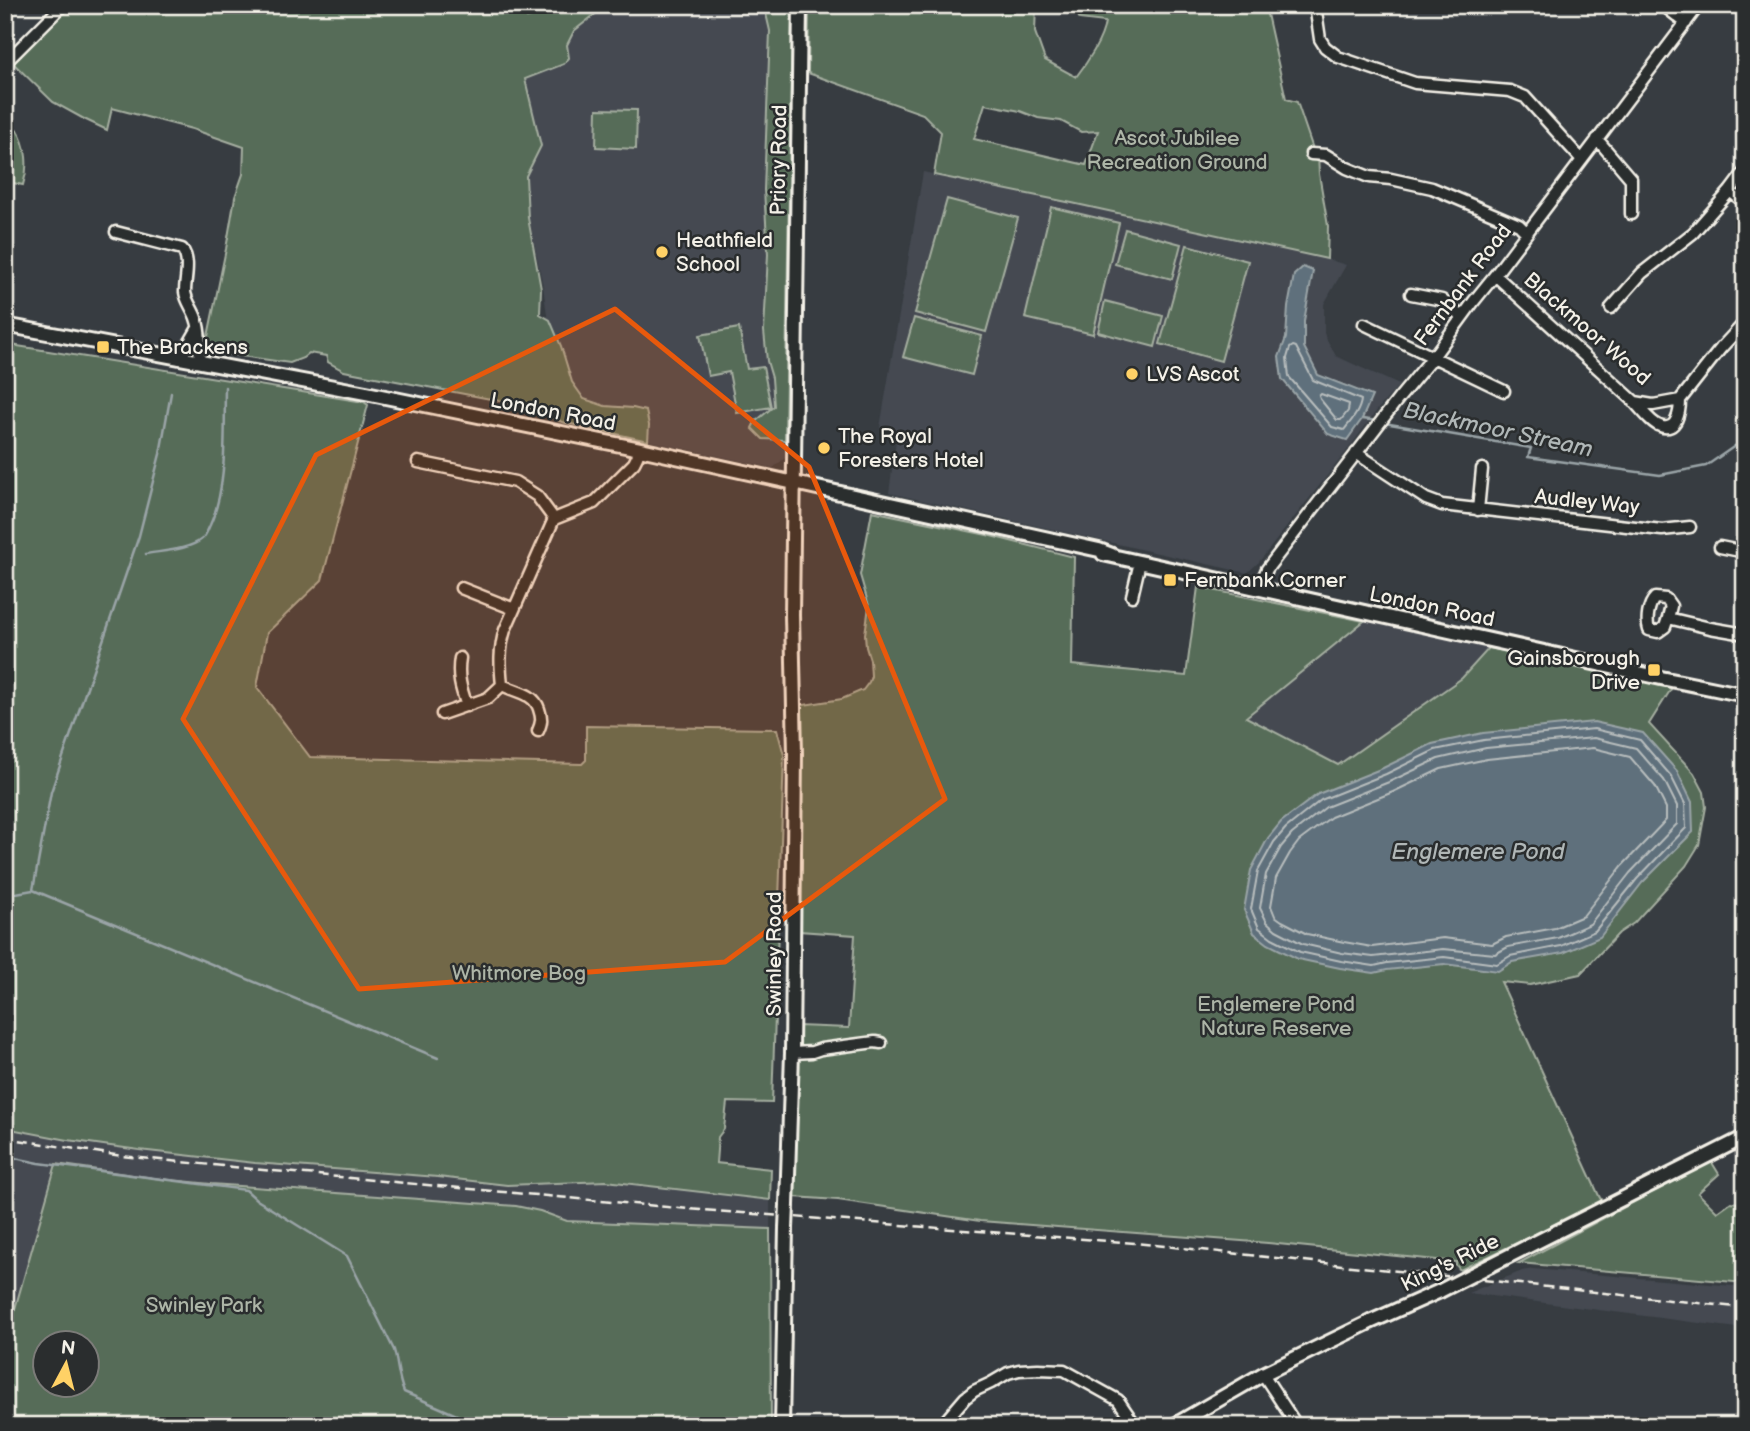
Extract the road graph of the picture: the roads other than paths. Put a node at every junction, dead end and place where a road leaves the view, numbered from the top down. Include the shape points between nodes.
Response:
1 (63, 5) edge
2 (800, 5) edge
3 (1315, 5) edge
4 (1663, 5) edge
5 (1699, 5) edge
6 (1686, 23) junction
7 (7, 57) edge
8 (1597, 139) junction
9 (1311, 154) dead end
10 (1582, 160) junction
11 (1745, 170) edge
12 (1730, 191) junction
13 (1745, 203) edge
14 (1631, 214) dead end
15 (116, 232) dead end
16 (1527, 233) junction
17 (192, 243) dead end
18 (187, 256) junction
19 (1496, 275) junction
20 (1411, 294) dead end
21 (1611, 308) dead end
22 (1461, 317) junction
23 (1745, 322) edge
24 (1364, 324) dead end
25 (5, 325) edge
26 (198, 327) junction
27 (1433, 357) junction
28 (180, 359) junction
29 (199, 362) junction
30 (1504, 391) dead end
31 (1680, 400) junction
32 (1635, 402) junction
33 (640, 449) junction
34 (1356, 453) junction
35 (418, 461) dead end
36 (1482, 469) dead end
37 (794, 483) junction
38 (1478, 510) junction
39 (554, 519) junction
40 (1690, 527) dead end
41 (1720, 547) dead end
42 (1745, 552) edge
43 (1140, 562) junction
44 (461, 588) dead end
45 (1259, 588) junction
46 (1132, 596) dead end
47 (514, 609) junction
48 (1668, 618) dead end
49 (1745, 634) edge
50 (460, 658) dead end
51 (502, 685) junction
52 (1745, 695) edge
53 (467, 706) junction
54 (442, 714) dead end
55 (538, 731) dead end
56 (881, 1043) dead end
57 (792, 1053) junction
58 (1744, 1139) edge
59 (1263, 1374) junction
60 (782, 1426) edge
61 (941, 1426) edge
62 (1136, 1426) edge
63 (1173, 1426) edge
64 (1297, 1426) edge

1 - 7 street
2 - 37 main road, Priory Road
3 - 10 street via 1320,39 1338,57 1415,83 1510,91 1525,97
4 - 6 street
5 - 6 street, Fernbank Road
6 - 8 street, Fernbank Road
8 - 10 street, Fernbank Road
8 - 14 street via 1631,179
9 - 16 street via 1326,155 1369,177 1432,188 1519,225
10 - 16 street, Fernbank Road
11 - 12 street
12 - 13 street
12 - 21 street via 1693,233 1642,273
15 - 18 street via 182,249
16 - 19 street, Fernbank Road
17 - 18 street
18 - 26 street via 185,296
19 - 22 street, Fernbank Road
19 - 32 street, Blackmoor Wood
20 - 22 street via 1442,300
22 - 27 street, Fernbank Road
23 - 31 street
24 - 27 street
25 - 28 main road, London Road
26 - 28 street
26 - 29 street
27 - 30 street
27 - 34 street, Fernbank Road
28 - 29 main road, London Road
29 - 33 main road, London Road
31 - 32 street, Blackmoor Wood via 1653,405
31 - 32 street via 1678,418 1665,427
33 - 37 main road, London Road
33 - 39 street via 634,463 594,503
34 - 38 street, Audley Way via 1431,502
34 - 45 street, Fernbank Road via 1267,569
35 - 39 street via 515,482 537,496
36 - 38 street
37 - 43 main road, London Road
37 - 57 main road, Swinley Road
38 - 40 street, Audley Way via 1662,530
39 - 47 street
41 - 42 street
43 - 45 main road, London Road
43 - 46 street
44 - 47 street
45 - 52 main road, London Road
47 - 51 street via 501,642
48 - 49 street
50 - 53 street via 459,683
51 - 53 street via 488,698
51 - 55 street via 537,702 542,721
53 - 54 street
56 - 57 street
57 - 60 main road, Swinley Road, bridge
58 - 59 main road, King's Ride, bridge
59 - 63 main road, King's Ride
59 - 64 street
61 - 62 street via 974,1391 1008,1373 1044,1369 1064,1370 1118,1399

